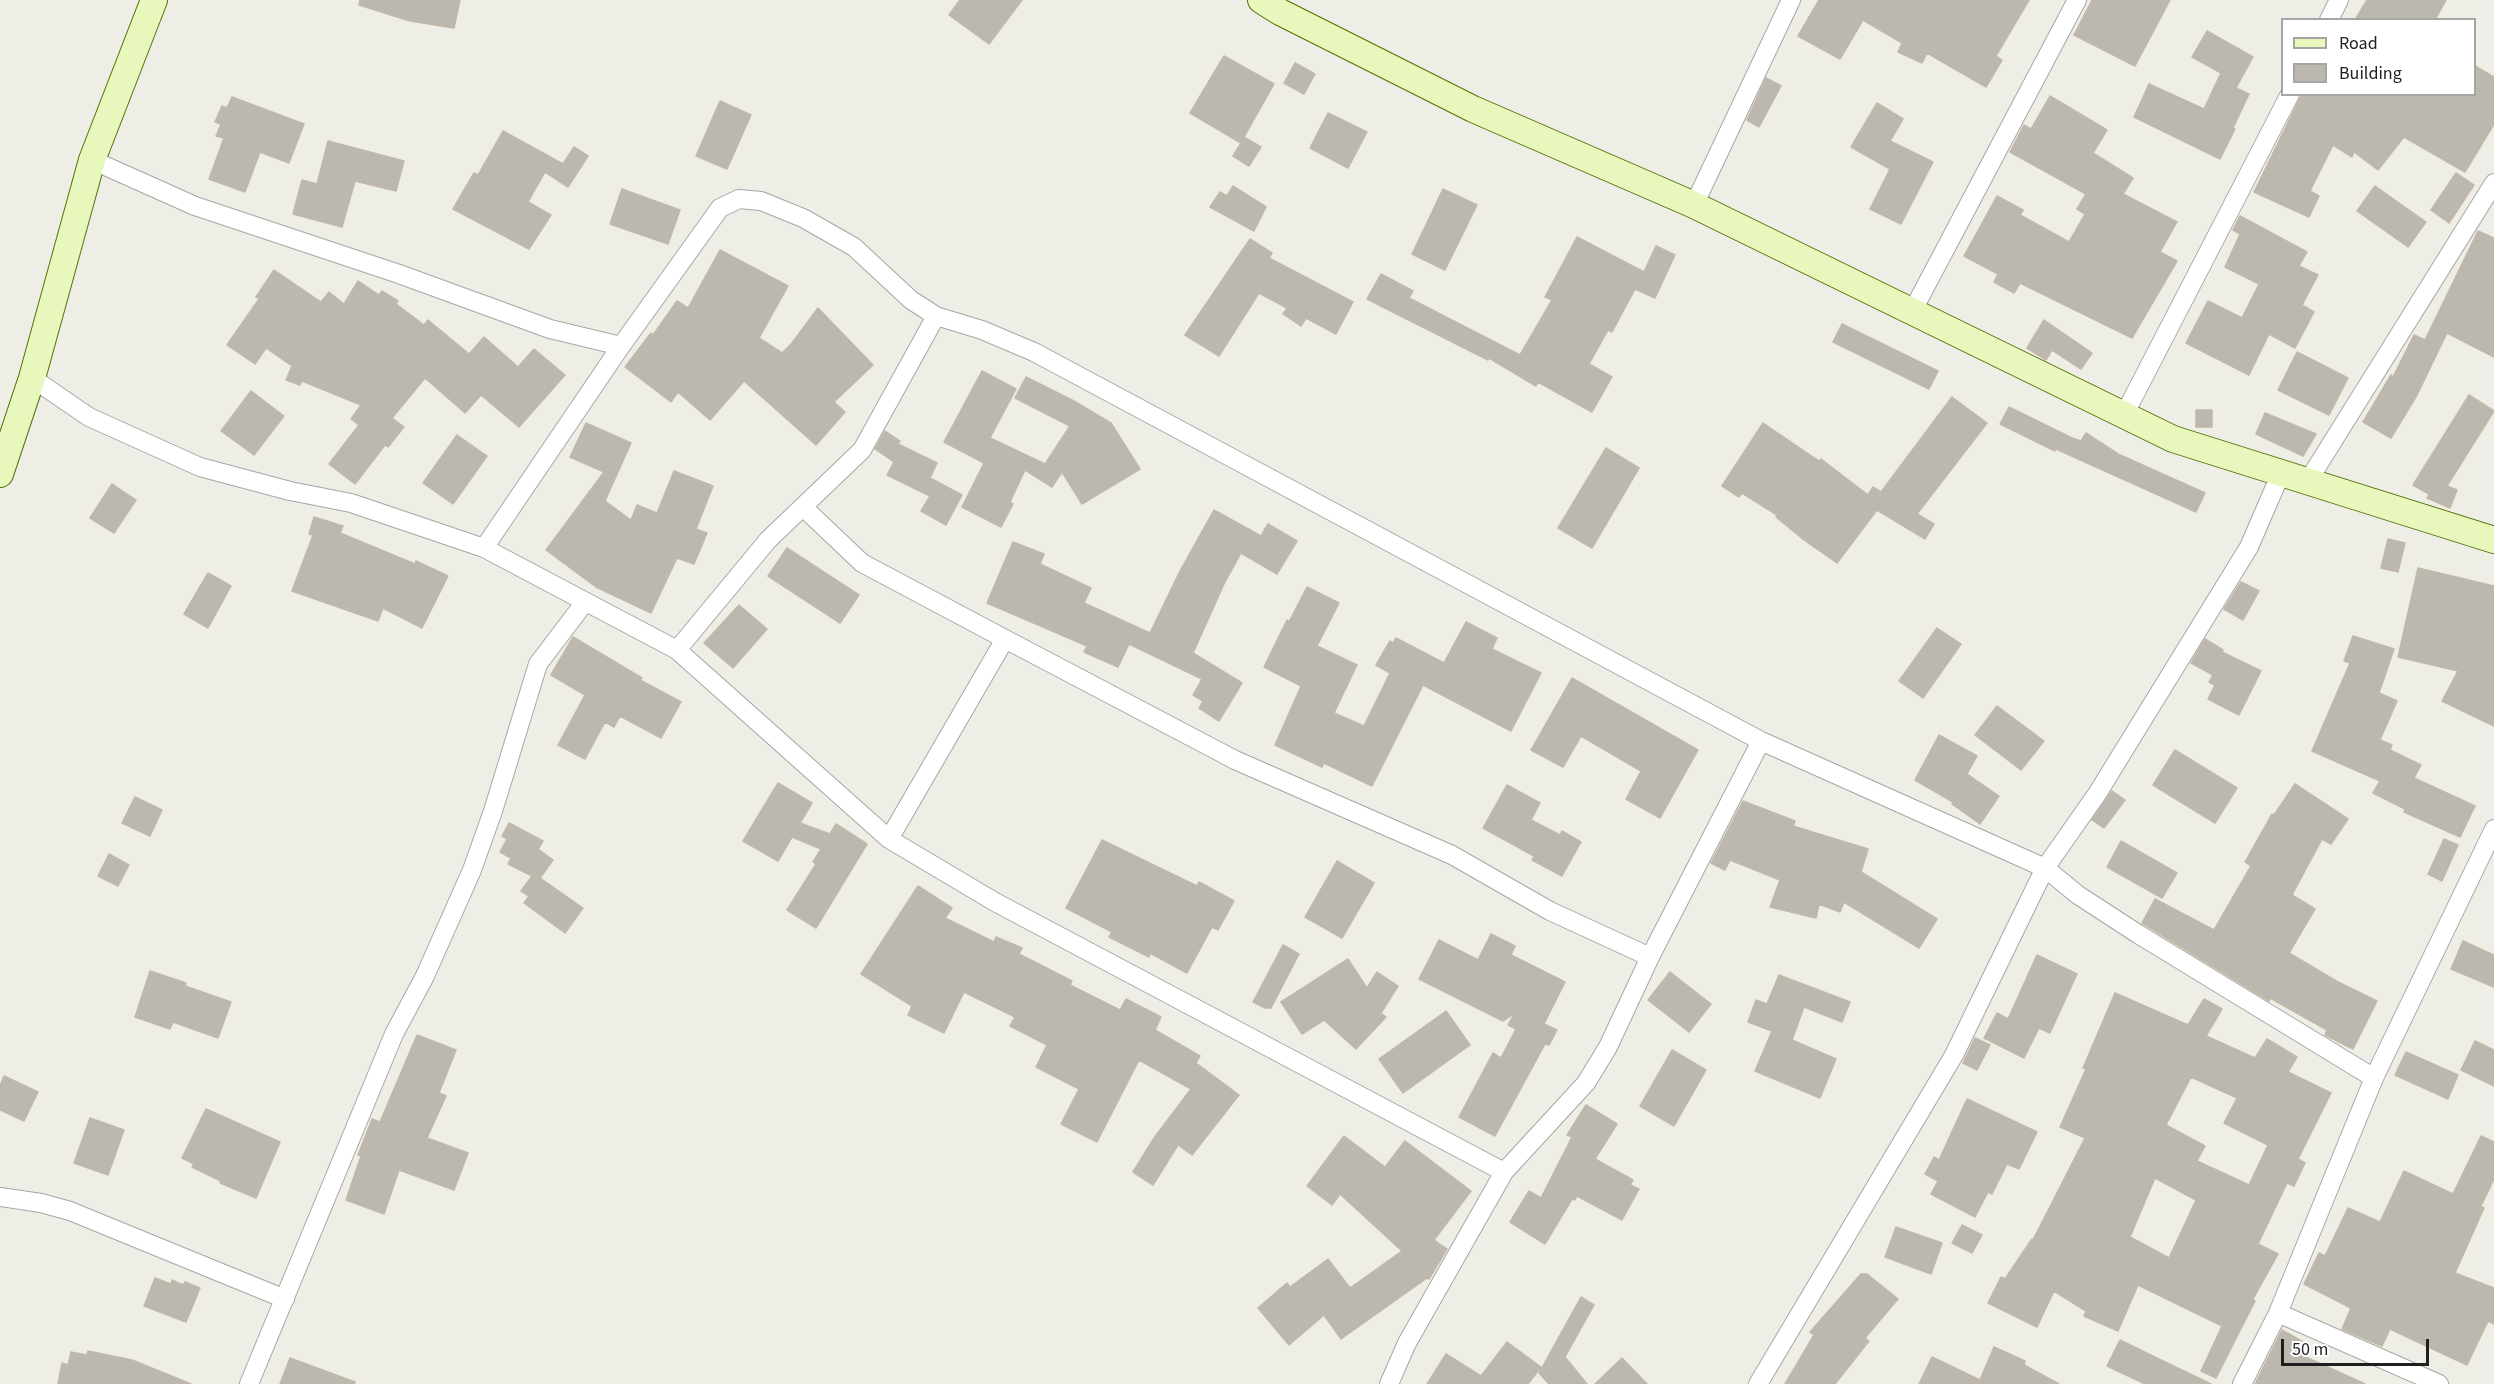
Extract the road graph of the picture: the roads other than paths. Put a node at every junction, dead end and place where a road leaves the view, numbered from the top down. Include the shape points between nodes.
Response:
1 (154, 0) edge
2 (1261, 0) edge
3 (1791, 0) edge
4 (2077, 0) edge
5 (2339, 0) edge
6 (2330, 18) edge
7 (2289, 96) edge
8 (92, 160) junction
9 (2494, 183) edge
10 (1694, 205) junction
11 (1913, 310) junction
12 (936, 316) junction
13 (621, 346) junction
14 (32, 378) junction
15 (2124, 415) junction
16 (2281, 473) junction
17 (0, 474) edge
18 (2308, 481) junction
19 (803, 507) junction
20 (2494, 540) edge
21 (484, 548) junction
22 (585, 602) junction
23 (1005, 639) junction
24 (677, 650) junction
25 (1761, 741) junction
26 (2494, 829) edge
27 (889, 839) junction
28 (2045, 868) junction
29 (1650, 957) junction
30 (2374, 1078) junction
31 (1504, 1172) junction
32 (0, 1197) edge
33 (285, 1299) junction
34 (2278, 1313) junction
35 (249, 1384) edge
36 (1389, 1384) edge
37 (1758, 1384) edge
38 (2242, 1384) edge
39 (2439, 1384) edge

1 - 8 street
2 - 10 street via 1473,109
3 - 10 street
4 - 11 street
5 - 6 street
7 - 15 street
8 - 13 street via 206,210 550,328
8 - 14 street
9 - 18 street
10 - 11 street
11 - 15 street
12 - 13 street via 911,300 854,247 803,218 761,201 739,199 720,208
12 - 19 street via 862,450
12 - 25 street via 1034,352
13 - 21 street
14 - 17 street
14 - 21 street via 89,417 200,467 351,503
15 - 16 street via 2173,439
16 - 18 street
16 - 28 street via 2249,547 2097,794
18 - 20 street
19 - 23 street via 861,563
19 - 24 street via 768,540
21 - 22 street
22 - 24 street
22 - 33 street via 538,664 472,870 425,976 394,1034
23 - 27 street
23 - 29 street via 1235,760 1452,855 1550,910
24 - 27 street
25 - 28 street
25 - 29 street
26 - 30 street
27 - 31 street via 995,902
28 - 30 street via 2138,934
28 - 37 street via 1954,1055
29 - 31 street via 1608,1047 1586,1083
30 - 34 street
31 - 36 street via 1407,1343
32 - 33 street via 70,1211
33 - 35 street
34 - 38 street
34 - 39 street

